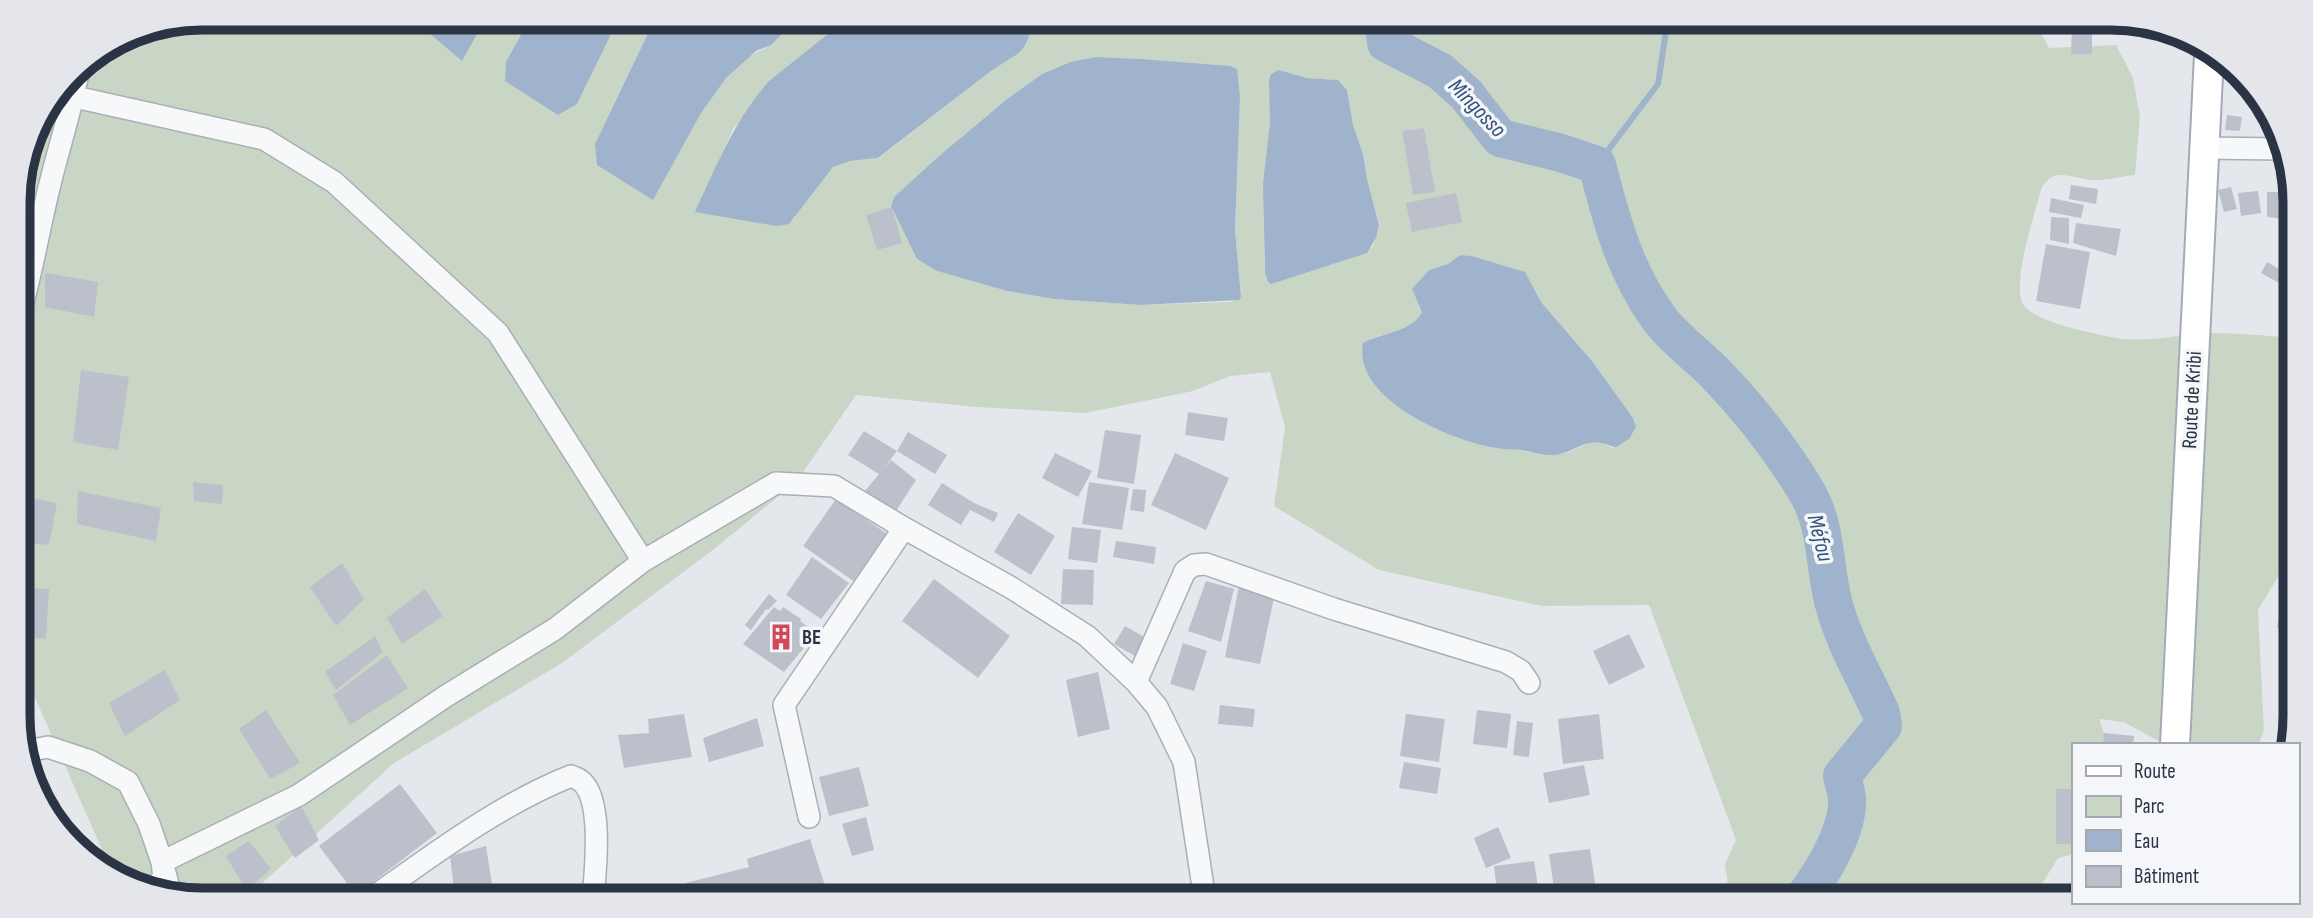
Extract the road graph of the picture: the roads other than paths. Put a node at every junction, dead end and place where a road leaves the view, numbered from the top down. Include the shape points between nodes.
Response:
1 (2209, 60) edge
2 (66, 95) edge
3 (64, 98) edge
4 (2204, 148) junction
5 (2274, 149) edge
6 (30, 279) edge
7 (904, 528) junction
8 (643, 561) junction
9 (1136, 682) junction
10 (1529, 683) dead end
11 (2175, 743) edge
12 (33, 750) edge
13 (809, 817) dead end
14 (162, 862) junction
15 (159, 883) edge
16 (168, 885) edge
17 (388, 888) edge
18 (594, 888) edge
19 (1203, 888) edge

1 - 4 main road, Route de Kribi
2 - 8 street via 264,139 334,182 498,332
3 - 6 street
4 - 5 street
4 - 11 main road, Route de Kribi
7 - 8 street via 834,486 776,483
7 - 9 street via 1087,636
7 - 13 street via 784,705
8 - 14 street via 555,629 299,795
9 - 10 street via 1185,571 1206,564 1506,662
9 - 19 street via 1157,707 1184,762
12 - 14 street via 48,747 90,761 128,782
14 - 15 street via 164,878
14 - 16 street
17 - 18 street via 476,827 571,776 582,781 592,802 597,827

